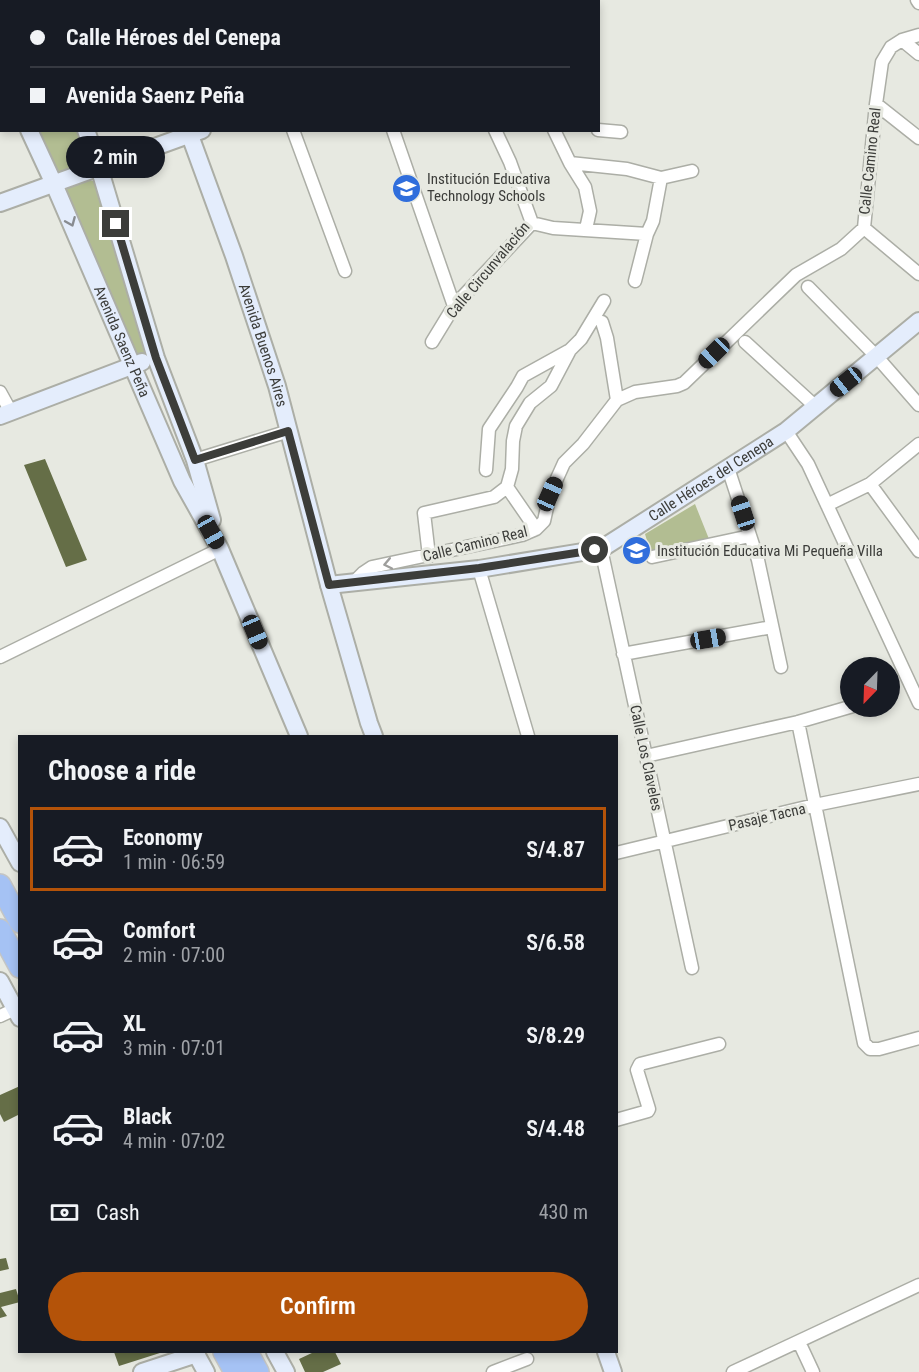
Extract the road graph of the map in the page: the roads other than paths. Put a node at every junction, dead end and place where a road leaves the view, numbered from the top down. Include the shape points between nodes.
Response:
1 (919, 35) edge
2 (902, 40) junction
3 (919, 54) edge
4 (876, 104) junction
5 (600, 130) edge
6 (30, 132) edge
7 (87, 132) edge
8 (193, 132) edge
9 (294, 132) edge
10 (394, 132) edge
11 (496, 132) edge
12 (555, 132) edge
13 (621, 132) dead end
14 (919, 138) edge
15 (570, 163) junction
16 (99, 167) junction
17 (692, 171) dead end
18 (661, 178) junction
19 (54, 183) junction
20 (0, 203) edge
21 (532, 223) junction
22 (864, 228) junction
23 (586, 230) junction
24 (646, 234) junction
25 (345, 271) dead end
26 (919, 274) edge
27 (635, 281) dead end
28 (808, 287) dead end
29 (604, 301) dead end
30 (454, 306) junction
31 (919, 321) edge
32 (602, 322) dead end
33 (432, 342) dead end
34 (745, 342) dead end
35 (570, 350) junction
36 (877, 357) junction
37 (156, 358) junction
38 (133, 366) junction
39 (0, 392) edge
40 (617, 400) junction
41 (919, 405) edge
42 (816, 407) junction
43 (5, 414) edge
44 (288, 431) junction
45 (786, 431) junction
46 (919, 444) edge
47 (195, 460) junction
48 (728, 468) junction
49 (486, 470) dead end
50 (870, 484) junction
51 (507, 486) junction
52 (827, 505) junction
53 (536, 529) junction
54 (750, 536) junction
55 (220, 549) junction
56 (601, 549) junction
57 (919, 551) edge
58 (429, 556) junction
59 (652, 557) dead end
60 (479, 568) junction
61 (353, 583) junction
62 (329, 585) junction
63 (772, 627) junction
64 (623, 654) junction
65 (0, 657) edge
66 (781, 667) dead end
67 (919, 703) edge
68 (840, 710) edge
69 (798, 722) junction
70 (299, 735) edge
71 (374, 735) edge
72 (528, 735) edge
73 (646, 756) junction
74 (919, 784) edge
75 (814, 806) junction
76 (0, 827) edge
77 (664, 842) junction
78 (618, 853) edge
79 (18, 859) edge
80 (0, 885) edge
81 (18, 918) edge
82 (0, 930) edge
83 (18, 963) edge
84 (692, 968) dead end
85 (0, 981) edge
86 (11, 1014) edge
87 (917, 1039) edge
88 (719, 1044) dead end
89 (919, 1053) edge
90 (618, 1120) edge
91 (919, 1285) edge
92 (799, 1342) junction
93 (196, 1353) edge
94 (225, 1353) edge
95 (248, 1353) edge
96 (276, 1353) edge
97 (606, 1353) edge
98 (527, 1359) dead end
99 (497, 1371) edge
100 (142, 1372) edge
101 (206, 1372) edge
102 (235, 1372) edge
103 (258, 1372) edge
104 (286, 1372) edge
105 (613, 1372) edge
106 (733, 1372) edge
107 (813, 1372) edge

1 - 2 street
2 - 3 street
2 - 4 street, Calle Camino Real via 891,47 882,62
4 - 14 street
4 - 22 street, Calle Camino Real
5 - 13 street
6 - 19 main road, Avenida Saenz Peña
7 - 16 main road, Avenida Saenz Peña
8 - 16 main road
8 - 44 main road, Avenida Buenos Aires via 277,386
9 - 25 street
10 - 30 street
11 - 21 street, Calle Circunvalación
12 - 15 street
15 - 18 street via 627,169
15 - 23 street via 585,188 590,211
16 - 19 main road
16 - 37 main road, Avenida Saenz Peña
17 - 18 street
18 - 24 street via 653,221
19 - 20 main road
19 -> 38 main road, Avenida Saenz Peña
21 - 23 street
21 - 30 street, Calle Circunvalación
22 - 26 street
22 - 40 street, Calle Camino Real via 841,249 796,275 684,382 635,392
23 - 24 street
24 - 27 street
28 - 36 street
29 - 35 street
30 - 33 street, Calle Circunvalación
31 - 36 main road, Calle Héroes del Cenepa
32 - 40 street
34 - 42 street
35 - 49 street via 523,376 489,429
35 - 51 street via 551,386 530,403 516,426
36 - 41 street
36 - 42 main road, Calle Héroes del Cenepa
37 - 38 main road
37 - 47 main road, Avenida Saenz Peña
38 - 43 main road
38 - 55 main road, Avenida Saenz Peña via 182,481
39 - 43 street
40 - 53 street, Calle Camino Real via 564,463 550,494 544,521
42 - 45 main road, Calle Héroes del Cenepa
44 - 47 street
44 - 62 main road, Avenida Buenos Aires
45 - 48 main road, Calle Héroes del Cenepa
45 - 52 street via 808,464
46 - 50 street
47 - 55 main road, Avenida Saenz Peña
48 - 54 street
48 - 56 main road, Calle Héroes del Cenepa
50 - 52 street
50 - 57 street
51 - 53 street
51 - 58 street via 494,497 424,513
52 - 67 street
53 - 58 street, Calle Camino Real
54 - 59 street
54 - 63 street
55 - 65 street
55 - 70 main road, Avenida Saenz Peña
56 - 60 main road, Calle Héroes del Cenepa
56 - 64 street, Calle Los Claveles
58 -> 61 street, Calle Camino Real via 372,567
60 - 61 main road, Calle Héroes del Cenepa
60 - 72 street
61 - 62 main road, Calle Héroes del Cenepa
62 - 71 main road, Avenida Buenos Aires
63 - 64 street
63 - 66 street
64 - 73 street, Calle Los Claveles
68 - 69 street
69 - 73 street
69 - 75 street
73 - 77 street, Calle Los Claveles
74 - 75 street, Pasaje Tacna
75 - 77 street, Pasaje Tacna
75 - 87 street via 864,1043 879,1049
76 - 79 main road
77 - 78 street, Pasaje Tacna
77 - 84 street, Calle Los Claveles
80 - 81 highway
82 - 83 highway
85 - 86 main road
87 - 89 street
88 - 90 street via 640,1064 637,1070 648,1112
91 - 92 street
92 - 106 street
92 - 107 street
93 - 100 main road
93 - 101 main road
94 - 102 highway
95 - 103 highway
96 - 104 main road
97 - 105 main road
98 - 99 street

